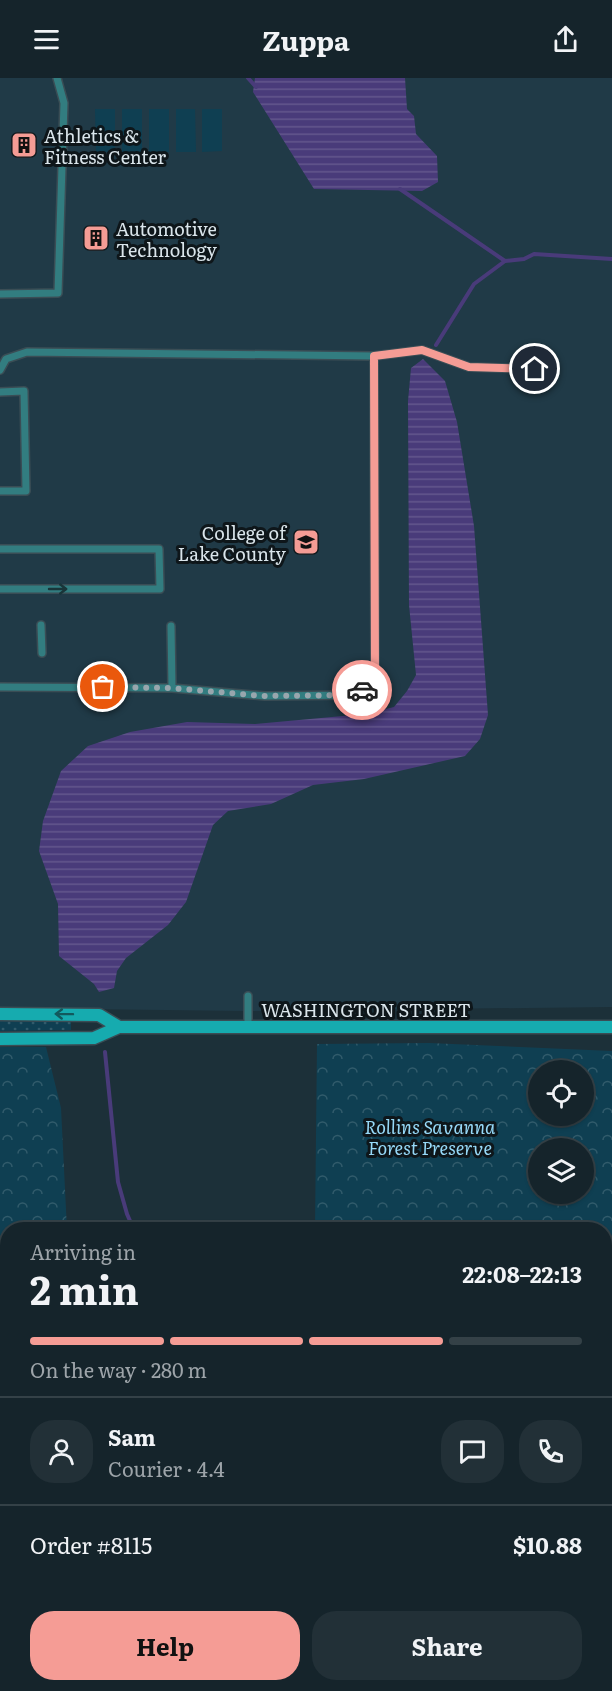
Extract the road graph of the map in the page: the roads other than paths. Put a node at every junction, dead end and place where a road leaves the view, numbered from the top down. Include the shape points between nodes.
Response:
1 (57, 78) edge
2 (0, 294) edge
3 (374, 356) junction
4 (535, 369) dead end
5 (0, 370) edge
6 (0, 392) edge
7 (0, 491) edge
8 (0, 549) edge
9 (0, 590) edge
10 (41, 625) dead end
11 (171, 626) dead end
12 (42, 653) dead end
13 (0, 687) edge
14 (171, 688) junction
15 (248, 996) dead end
16 (0, 1014) edge
17 (119, 1027) junction
18 (248, 1027) junction
19 (612, 1027) edge
20 (0, 1039) edge

1 - 2 lane via 64,103 58,293
3 - 4 lane via 422,350 469,367
3 - 5 lane via 27,352 6,359
3 - 14 lane via 375,681 354,695 264,696
6 - 7 lane via 24,391 26,491
9 -> 8 lane via 160,589 159,549
10 - 12 lane
11 - 14 lane
13 - 14 lane
15 - 18 lane
17 -> 16 main road, WASHINGTON STREET via 99,1015
17 - 18 main road, WASHINGTON STREET
17 - 20 main road, WASHINGTON STREET via 94,1038
18 - 19 main road, WASHINGTON STREET

